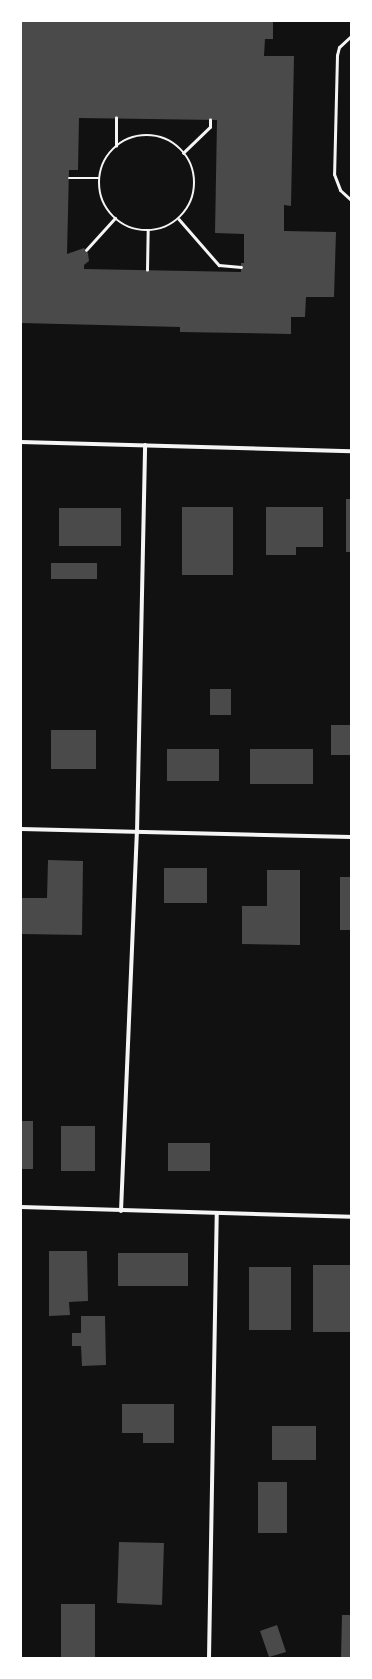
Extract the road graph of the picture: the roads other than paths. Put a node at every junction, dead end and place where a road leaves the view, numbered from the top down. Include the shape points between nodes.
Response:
1 (351, 36) edge
2 (351, 200) edge
3 (21, 442) edge
4 (145, 445) junction
5 (351, 451) edge
6 (21, 828) edge
7 (137, 833) junction
8 (351, 837) edge
9 (21, 1207) edge
10 (121, 1211) junction
11 (217, 1213) junction
12 (351, 1217) edge
13 (209, 1658) edge

1 - 2 lane via 339,47 337,55 334,174 340,190
3 - 4 street
4 - 5 street
4 - 7 street
6 - 7 street
7 - 8 street
7 - 10 street
9 - 10 street
10 - 11 street
11 - 12 street
11 - 13 street

